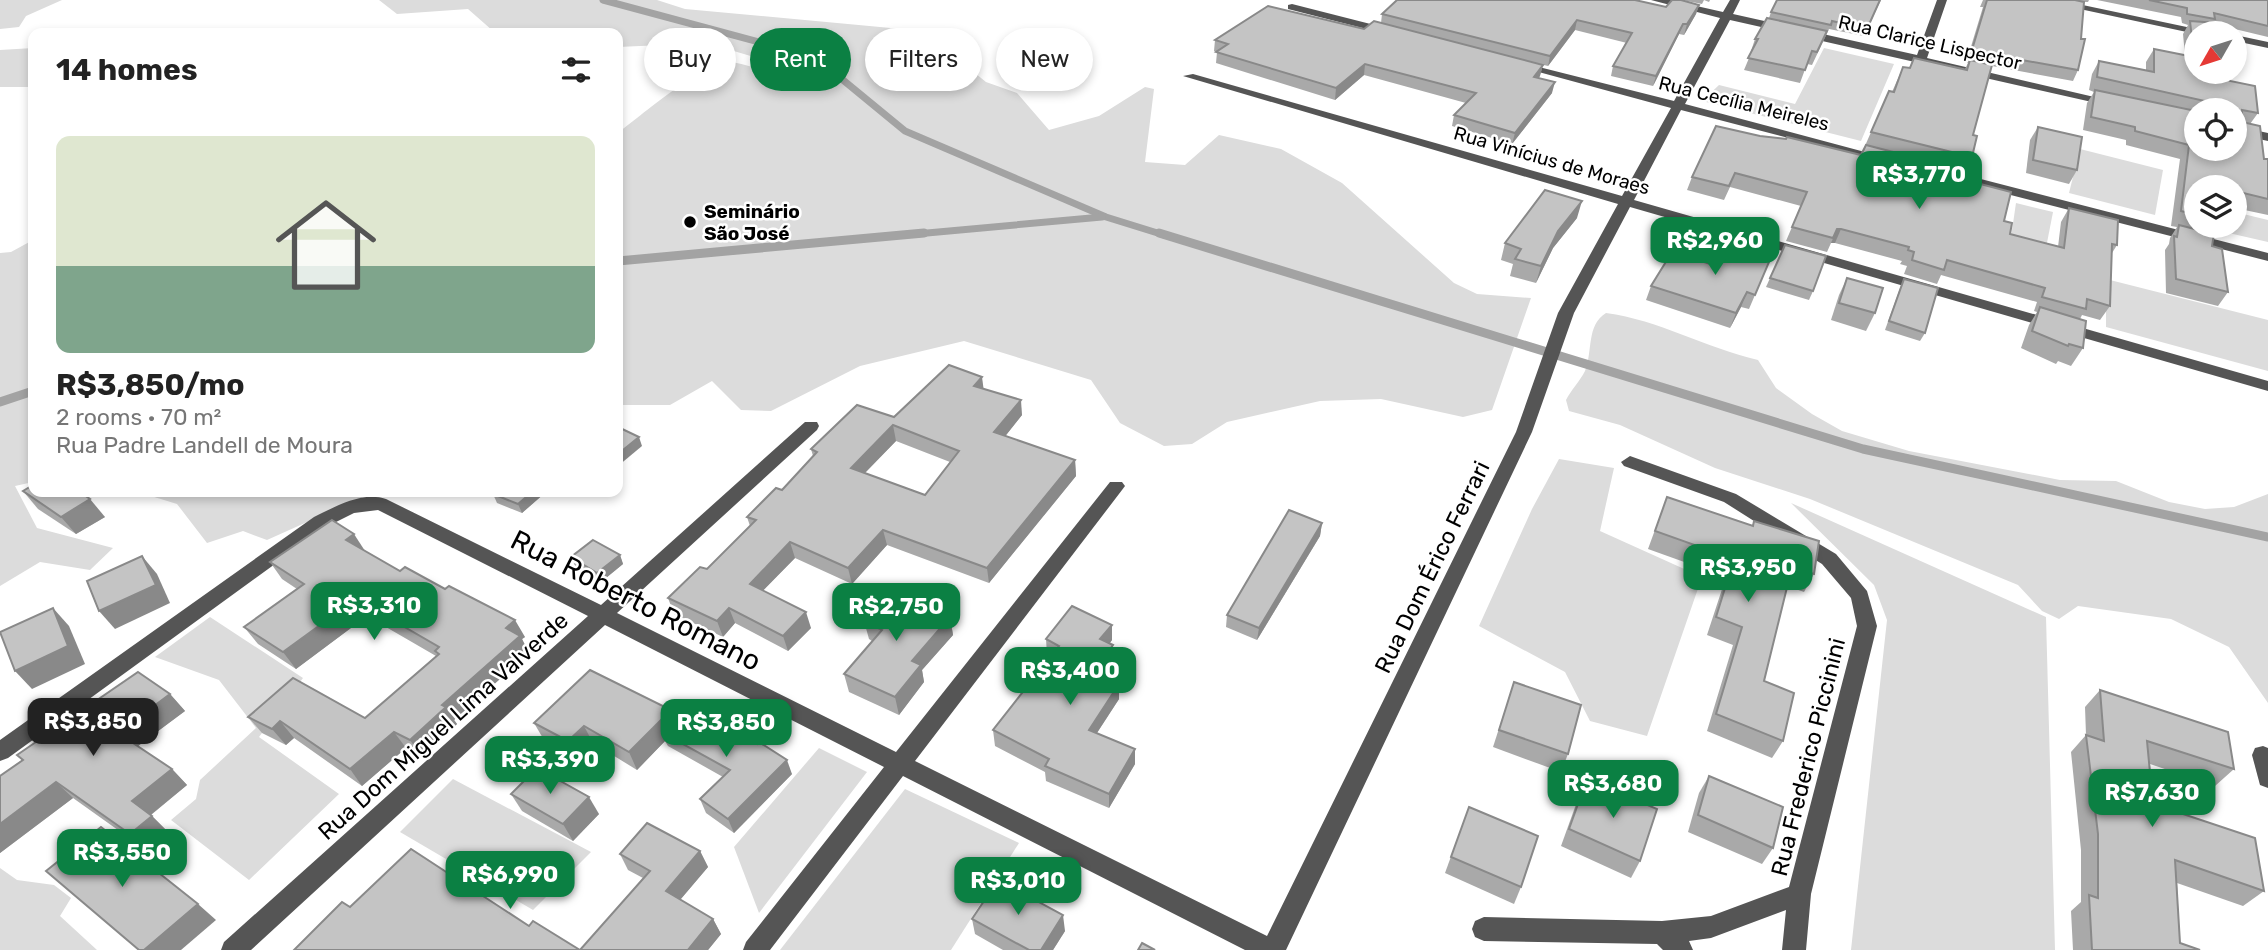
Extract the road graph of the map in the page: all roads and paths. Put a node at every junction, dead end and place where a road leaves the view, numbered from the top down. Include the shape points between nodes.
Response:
1 (1656, 0) edge
2 (1735, 0) edge
3 (1942, 0) edge
4 (2043, 0) edge
5 (1292, 7) dead end
6 (1726, 16) junction
7 (2184, 28) edge
8 (1399, 34) edge
9 (2247, 41) edge
10 (2268, 45) edge
11 (1921, 59) junction
12 (1505, 62) edge
13 (1189, 76) dead end
14 (1678, 106) junction
15 (2131, 106) edge
16 (2247, 133) edge
17 (2268, 137) edge
18 (1904, 164) edge
19 (1931, 170) edge
20 (1626, 202) junction
21 (2268, 257) edge
22 (2268, 386) edge
23 (811, 426) dead end
24 (1630, 461) dead end
25 (1116, 486) dead end
26 (604, 614) junction
27 (0, 752) edge
28 (2263, 755) dead end
29 (899, 764) junction
30 (2268, 778) edge
31 (1798, 894) junction
32 (1484, 929) dead end
33 (1662, 933) junction
34 (233, 950) edge
35 (755, 950) edge
36 (1271, 950) edge
37 (1681, 950) edge
38 (1794, 950) edge

1 - 6 street, Rua Clarice Lispector
2 - 6 street, Rua Dom Érico Ferrari
3 - 11 street
4 - 7 street
5 - 8 street
6 - 11 street, Rua Clarice Lispector
6 - 14 street, Rua Dom Érico Ferrari
9 - 10 street
11 - 15 street, Rua Clarice Lispector
12 - 14 street, Rua Cecília Meireles
13 - 20 street, Rua Vinícius de Moraes
14 - 18 street, Rua Cecília Meireles
14 - 20 street, Rua Dom Érico Ferrari
16 - 17 street
19 - 21 street
20 - 22 street, Rua Vinícius de Moraes
20 - 36 street, Rua Dom Érico Ferrari via 1566,313 1524,432
23 - 26 street, Rua Dom Miguel Lima Valverde
24 - 31 street, Rua Frederico Piccinini via 1730,498 1829,559 1860,596 1867,626
25 - 29 street
26 - 27 street, Rua Roberto Romano via 380,503 350,508 320,522
26 - 29 street, Rua Roberto Romano
26 - 34 street, Rua Dom Miguel Lima Valverde
28 - 30 street
29 - 35 street
29 - 36 street, Rua Roberto Romano
31 - 33 street via 1711,927
31 - 38 street, Rua Frederico Piccinini
32 - 33 street
33 - 37 street

